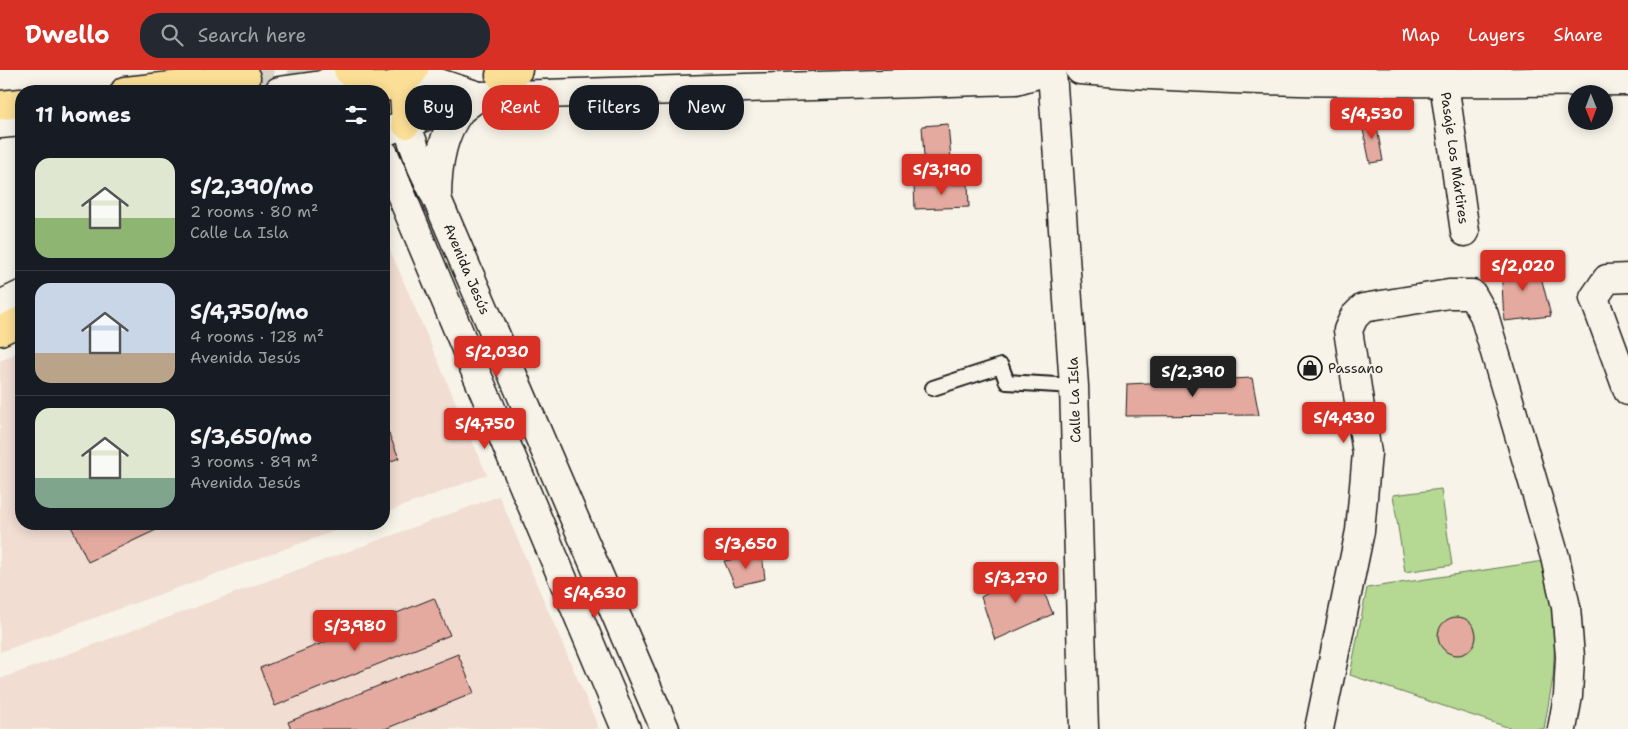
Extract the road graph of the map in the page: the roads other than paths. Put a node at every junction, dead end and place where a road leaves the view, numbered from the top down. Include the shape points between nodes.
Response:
1 (1080, 70) edge
2 (1049, 71) edge
3 (409, 75) edge
4 (246, 78) tunnel mouth
5 (354, 78) edge
6 (1628, 81) edge
7 (1444, 83) junction
8 (181, 85) edge
9 (322, 85) edge
10 (369, 85) edge
11 (390, 87) edge
12 (479, 96) junction
13 (15, 104) edge
14 (0, 105) edge
15 (15, 123) edge
16 (0, 124) edge
17 (395, 128) edge
18 (390, 168) edge
19 (438, 199) junction
20 (1465, 232) dead end
21 (1628, 278) edge
22 (15, 298) edge
23 (0, 306) edge
24 (15, 324) edge
25 (0, 332) edge
26 (503, 352) junction
27 (473, 365) junction
28 (1074, 386) junction
29 (933, 388) dead end
30 (1628, 391) edge
31 (606, 594) junction
32 (572, 604) junction
33 (626, 729) edge
34 (665, 729) edge
35 (1084, 729) edge
36 (1318, 729) edge
37 (1562, 729) edge

1 - 7 street via 1160,77
2 - 12 street via 1016,80
2 - 28 street, Calle La Isla
3 - 11 main road
3 - 12 street
3 - 17 main road, Avenida Jesús
4 - 8 main road
5 - 9 street
5 - 10 main road
6 - 7 street
7 - 20 street, Pasaje Los Mártires
12 - 17 street
12 - 19 street via 460,112 444,145 438,175
13 - 14 main road
15 - 16 street
17 - 19 street, Avenida Jesús via 422,167
18 - 27 street
19 - 26 street, Avenida Jesús
21 - 30 street via 1607,279 1594,298
22 - 23 street
24 - 25 main road
26 - 27 street
26 - 31 street, Avenida Jesús
27 - 32 street
28 - 29 lane via 1007,382 1001,366
28 - 35 street, Calle La Isla
31 - 32 street
31 - 34 street, Avenida Jesús
32 - 33 street
36 - 37 street via 1360,531 1367,453 1348,330 1363,308 1449,294 1472,294 1484,315 1555,557 1566,607 1570,657

